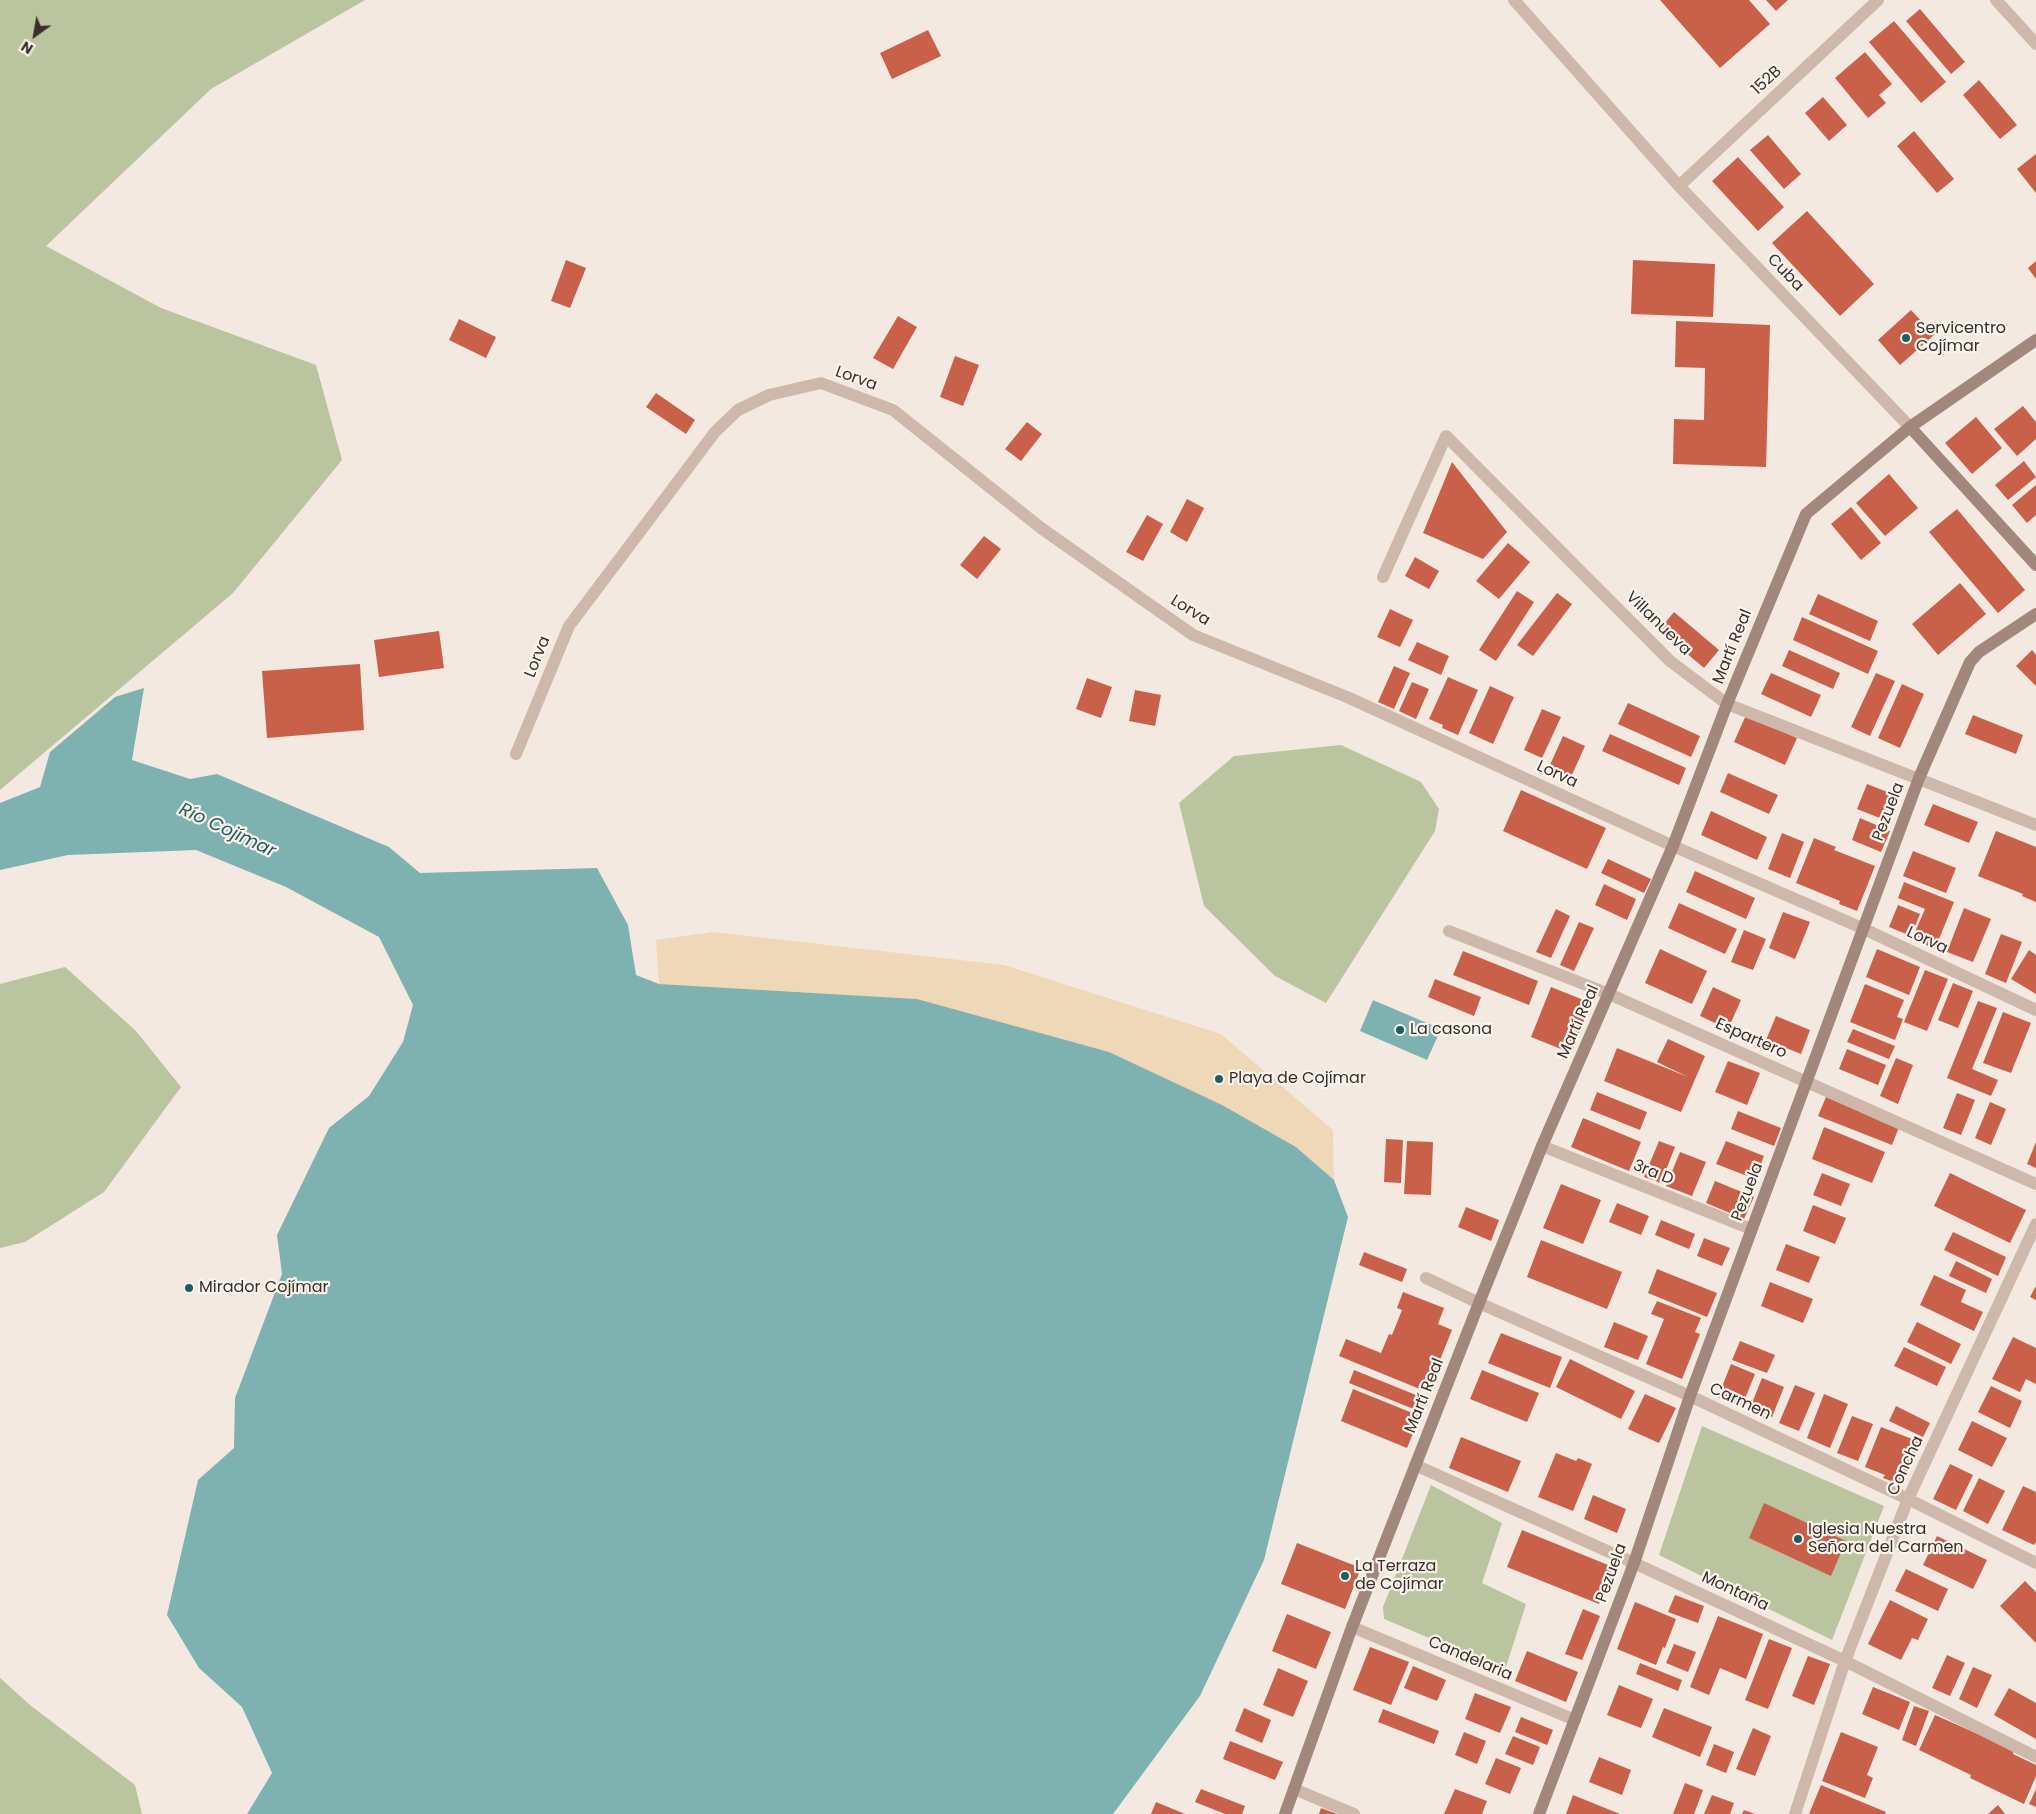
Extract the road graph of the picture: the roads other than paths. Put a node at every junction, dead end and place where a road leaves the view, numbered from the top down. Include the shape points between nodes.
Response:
1 (1514, 0) edge
2 (1878, 0) edge
3 (1996, 0) edge
4 (2036, 44) edge
5 (1679, 186) junction
6 (2036, 340) edge
7 (1910, 428) junction
8 (2036, 566) edge
9 (1383, 577) dead end
10 (2036, 614) edge
11 (1727, 704) junction
12 (516, 754) dead end
13 (1919, 778) junction
14 (2036, 825) edge
15 (1673, 846) junction
16 (1862, 928) junction
17 (1449, 931) dead end
18 (1609, 994) junction
19 (2036, 1010) edge
20 (1808, 1082) junction
21 (1542, 1146) junction
22 (2036, 1184) edge
23 (2036, 1224) edge
24 (1751, 1229) junction
25 (1426, 1278) dead end
26 (1479, 1303) junction
27 (1690, 1396) junction
28 (1415, 1465) junction
29 (1908, 1499) junction
30 (2024, 1557) junction
31 (1634, 1563) junction
32 (2036, 1563) edge
33 (2036, 1572) edge
34 (1352, 1627) junction
35 (1844, 1661) junction
36 (1575, 1720) junction
37 (2036, 1757) edge
38 (1294, 1789) junction
39 (1284, 1814) edge
40 (1354, 1814) edge
41 (1539, 1814) edge
42 (1795, 1814) edge

1 - 5 street, Cuba
2 - 5 street, 152B
3 - 4 street
5 - 7 street, Cuba
6 - 7 main road, Martí Real
7 - 8 main road, Cuba
7 - 11 main road, Martí Real via 1806,514
9 - 11 street, Villanueva via 1446,436 1670,661
10 - 13 main road, Pezuela via 1979,652 1970,662
11 - 13 street, Villanueva
11 - 15 main road, Martí Real
12 - 15 street, Lorva via 569,626 715,432 738,410 769,395 821,383 893,410 1041,528 1192,635 1347,697
13 - 14 street, Villanueva
13 - 16 main road, Pezuela
15 - 16 street, Lorva
15 - 18 main road, Martí Real
16 - 19 street, Lorva
16 - 20 main road, Pezuela
17 - 18 street, Espartero
18 - 20 street, Espartero
18 - 21 main road, Martí Real
20 - 22 street, Espartero
20 - 24 main road, Pezuela
21 - 24 street, 3ra D
21 - 26 main road, Martí Real
23 - 29 street, Concha
24 - 27 main road, Pezuela
25 - 26 street, Carmen
26 - 27 street, Carmen
26 - 28 main road, Martí Real
27 - 29 street, Carmen
27 - 31 main road, Pezuela
28 - 31 street, Montaña
28 - 34 main road, Martí Real
29 - 30 street, Carmen
29 - 35 street, Concha
30 - 32 street, Carmen
30 - 33 street
31 - 35 street, Montaña
31 - 36 main road, Pezuela
34 - 36 street, Candelaria
34 - 38 main road, Martí Real
35 - 37 street, Montaña
35 - 42 street, Concha
36 - 41 main road, Pezuela
38 - 39 main road, Martí Real
38 - 40 street

